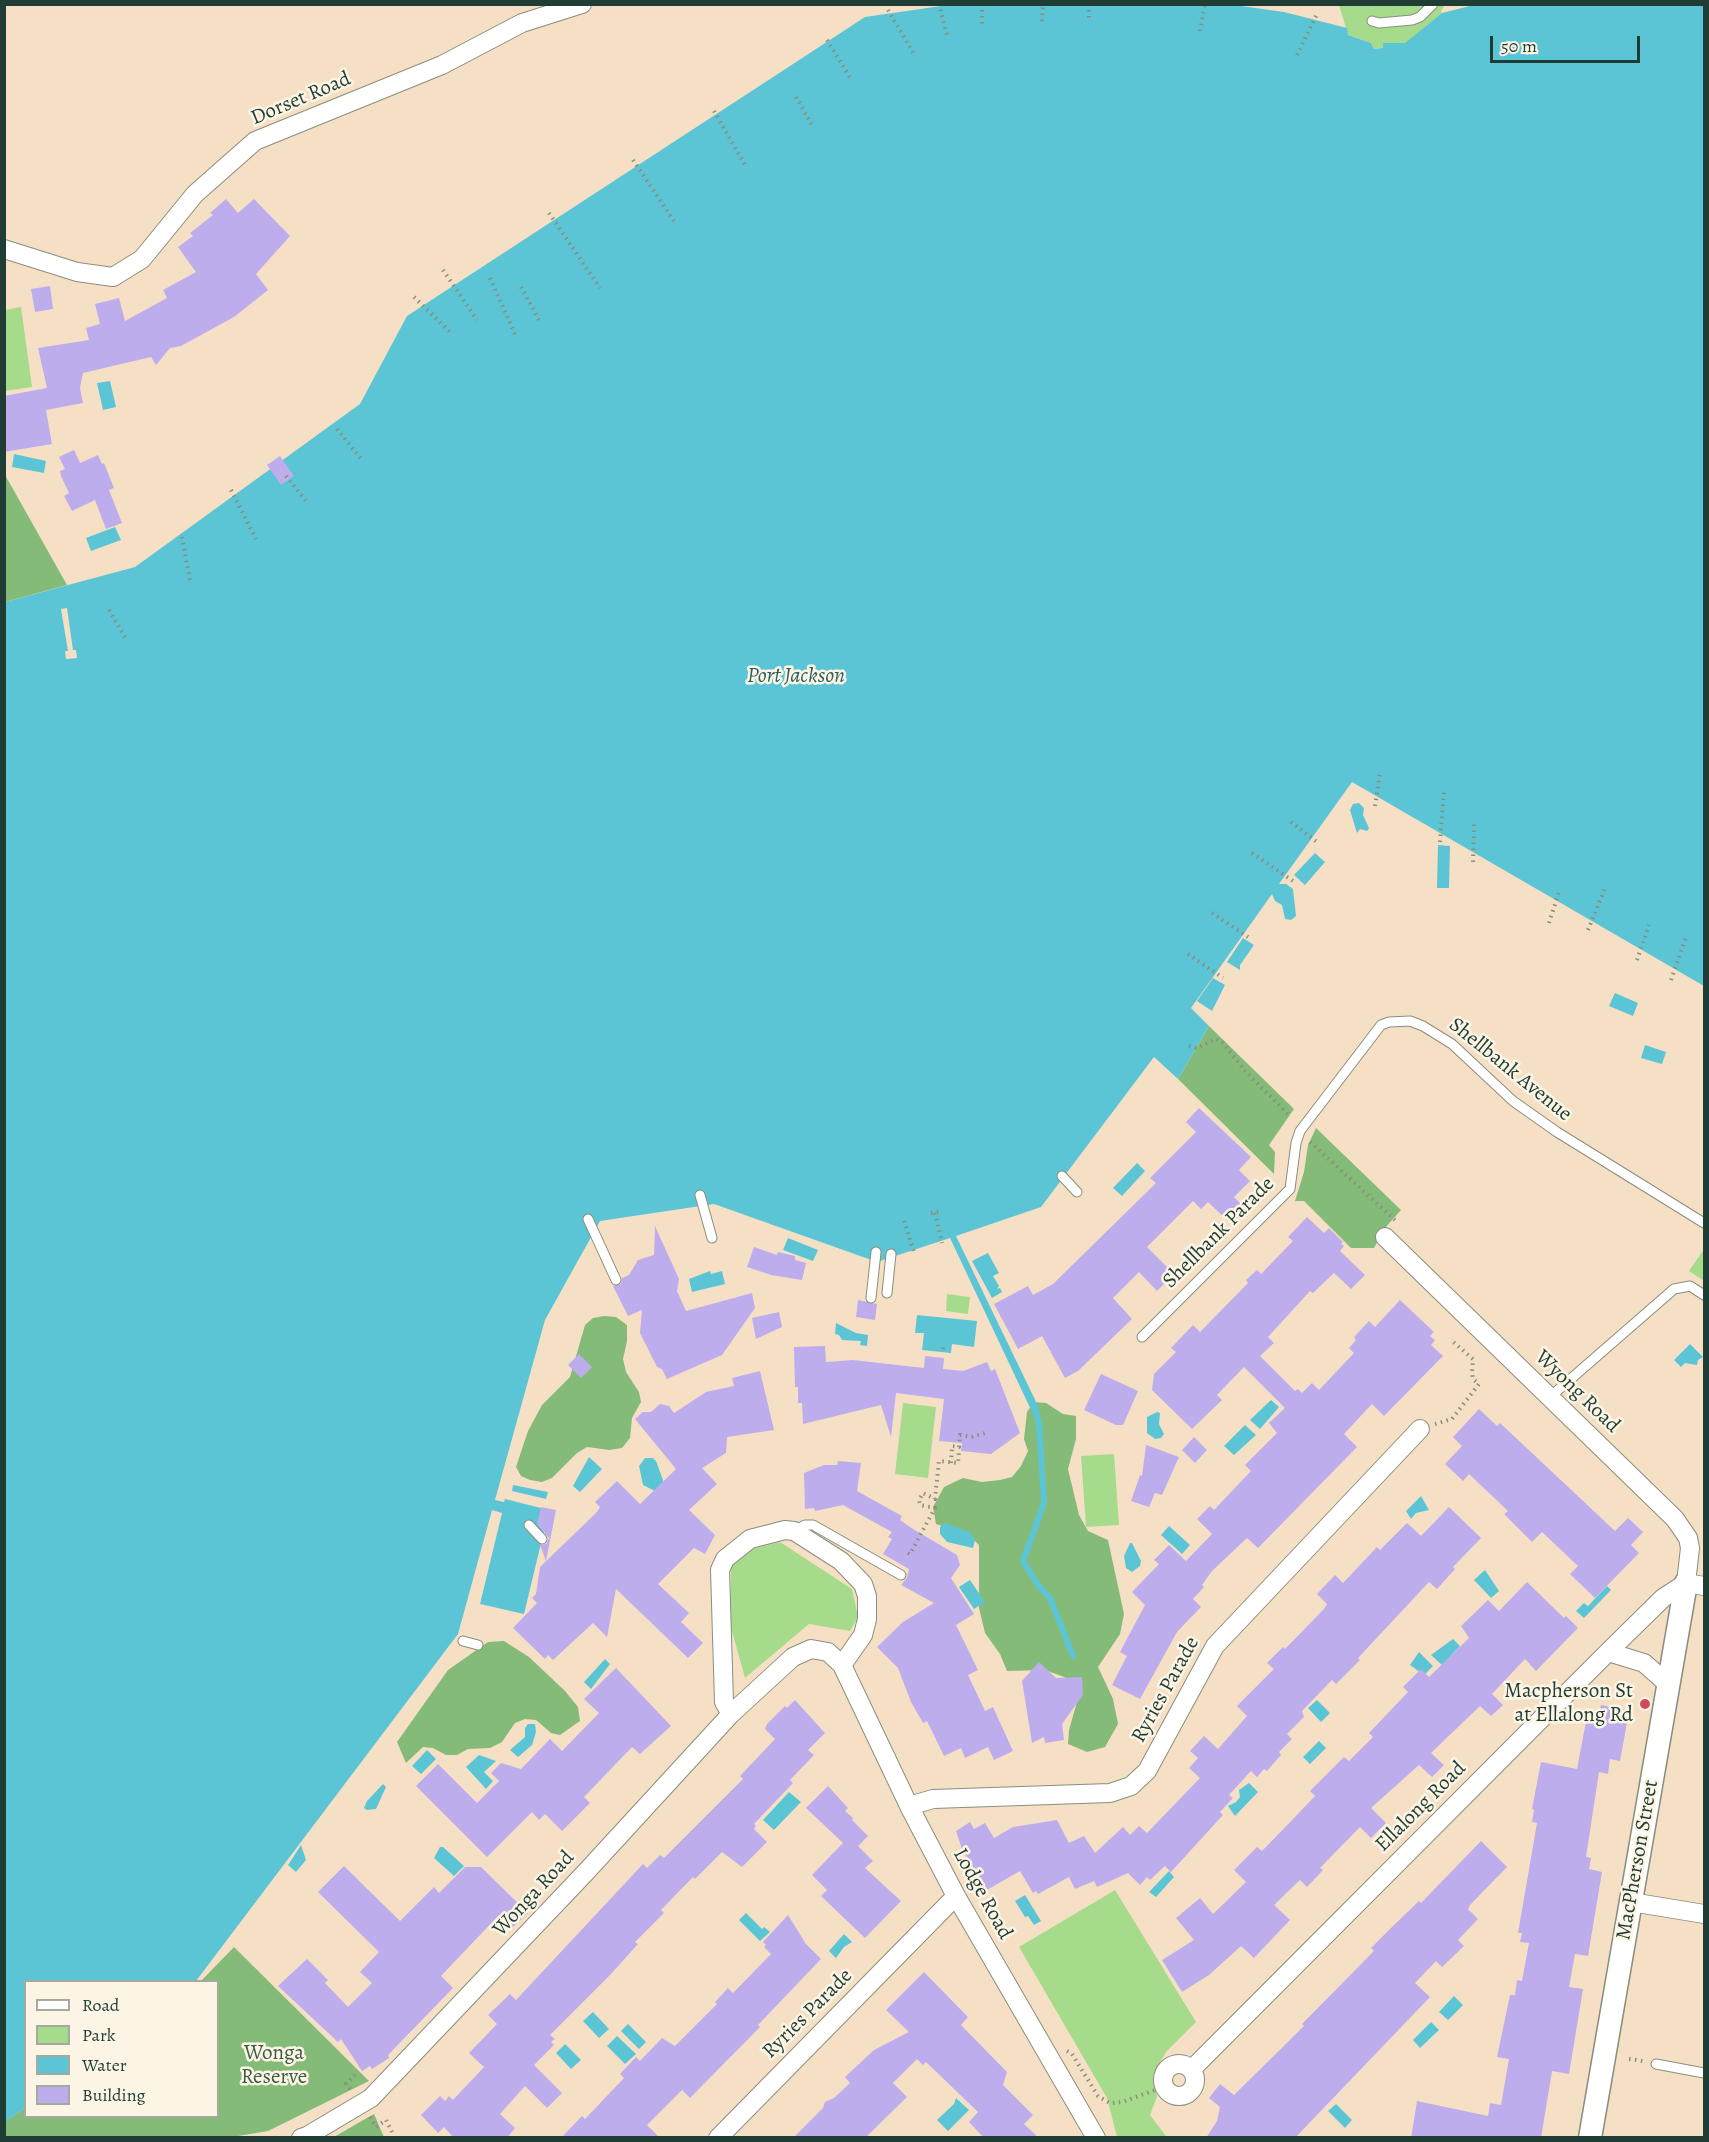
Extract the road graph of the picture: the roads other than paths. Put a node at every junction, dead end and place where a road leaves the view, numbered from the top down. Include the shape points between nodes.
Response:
1 (582, 4) edge
2 (1433, 4) edge
3 (1372, 21) dead end
4 (4, 249) edge
5 (1296, 1143) joint
6 (1062, 1176) dead end
7 (1077, 1192) dead end
8 (700, 1195) dead end
9 (588, 1219) dead end
10 (1704, 1223) edge
11 (1385, 1237) dead end
12 (712, 1238) dead end
13 (876, 1252) dead end
14 (891, 1254) dead end
15 (616, 1280) dead end
16 (887, 1293) dead end
17 (1704, 1295) edge
18 (871, 1298) dead end
19 (1142, 1337) dead end
20 (1550, 1397) junction
21 (1420, 1429) road end
22 (529, 1525) dead end
23 (794, 1531) junction
24 (542, 1539) dead end
25 (901, 1575) dead end
26 (1695, 1584) edge
27 (463, 1641) dead end
28 (478, 1645) dead end
29 (1608, 1652) junction
30 (842, 1665) junction
31 (1669, 1684) junction
32 (731, 1714) junction
33 (909, 1806) junction
34 (956, 1896) junction
35 (1631, 1902) junction
36 (1704, 1914) edge
37 (1656, 2064) dead end
38 (1704, 2073) edge
39 (1164, 2087) road end
40 (301, 2138) edge
41 (718, 2138) edge
42 (1096, 2138) edge
43 (1590, 2138) edge

1 - 4 street, Dorset Road via 522,23 442,65 255,141 195,194 142,259 113,277 77,272
2 - 3 lane via 1420,18 1379,24
5 - 10 lane, Shellbank Avenue via 1304,1124 1381,1025 1410,1021 1452,1044 1513,1101 1557,1132
5 - 19 lane, Shellbank Parade via 1290,1189
6 - 7 lane
8 - 12 lane
9 - 15 lane
11 - 20 street, Wyong Road
13 - 18 lane
14 - 16 lane
17 - 20 lane via 1690,1286 1674,1289
20 - 26 street, Wyong Road via 1675,1519 1688,1538
21 - 33 street, Ryries Parade via 1215,1646 1147,1771 1131,1786 1110,1793 933,1799
22 - 24 lane
23 - 25 lane via 813,1525
23 - 30 street via 841,1561 863,1584 867,1619 863,1635
23 - 32 street via 750,1539 725,1559 720,1570 724,1702
26 - 29 street, Ellalong Road via 1663,1598
26 - 31 street, MacPherson Street
27 - 28 lane
29 - 31 street via 1644,1663
29 - 39 street, Ellalong Road via 1192,2069 1183,2064 1172,2065 1164,2072
30 - 32 street, Wonga Road via 821,1649 803,1651
30 - 33 street, Lodge Road
31 - 35 street, MacPherson Street
32 - 40 street, Wonga Road via 371,2098
33 - 34 street, Lodge Road
34 - 41 street, Ryries Parade
34 - 42 street, Lodge Road
35 - 36 street
35 - 43 street, MacPherson Street
37 - 38 lane

